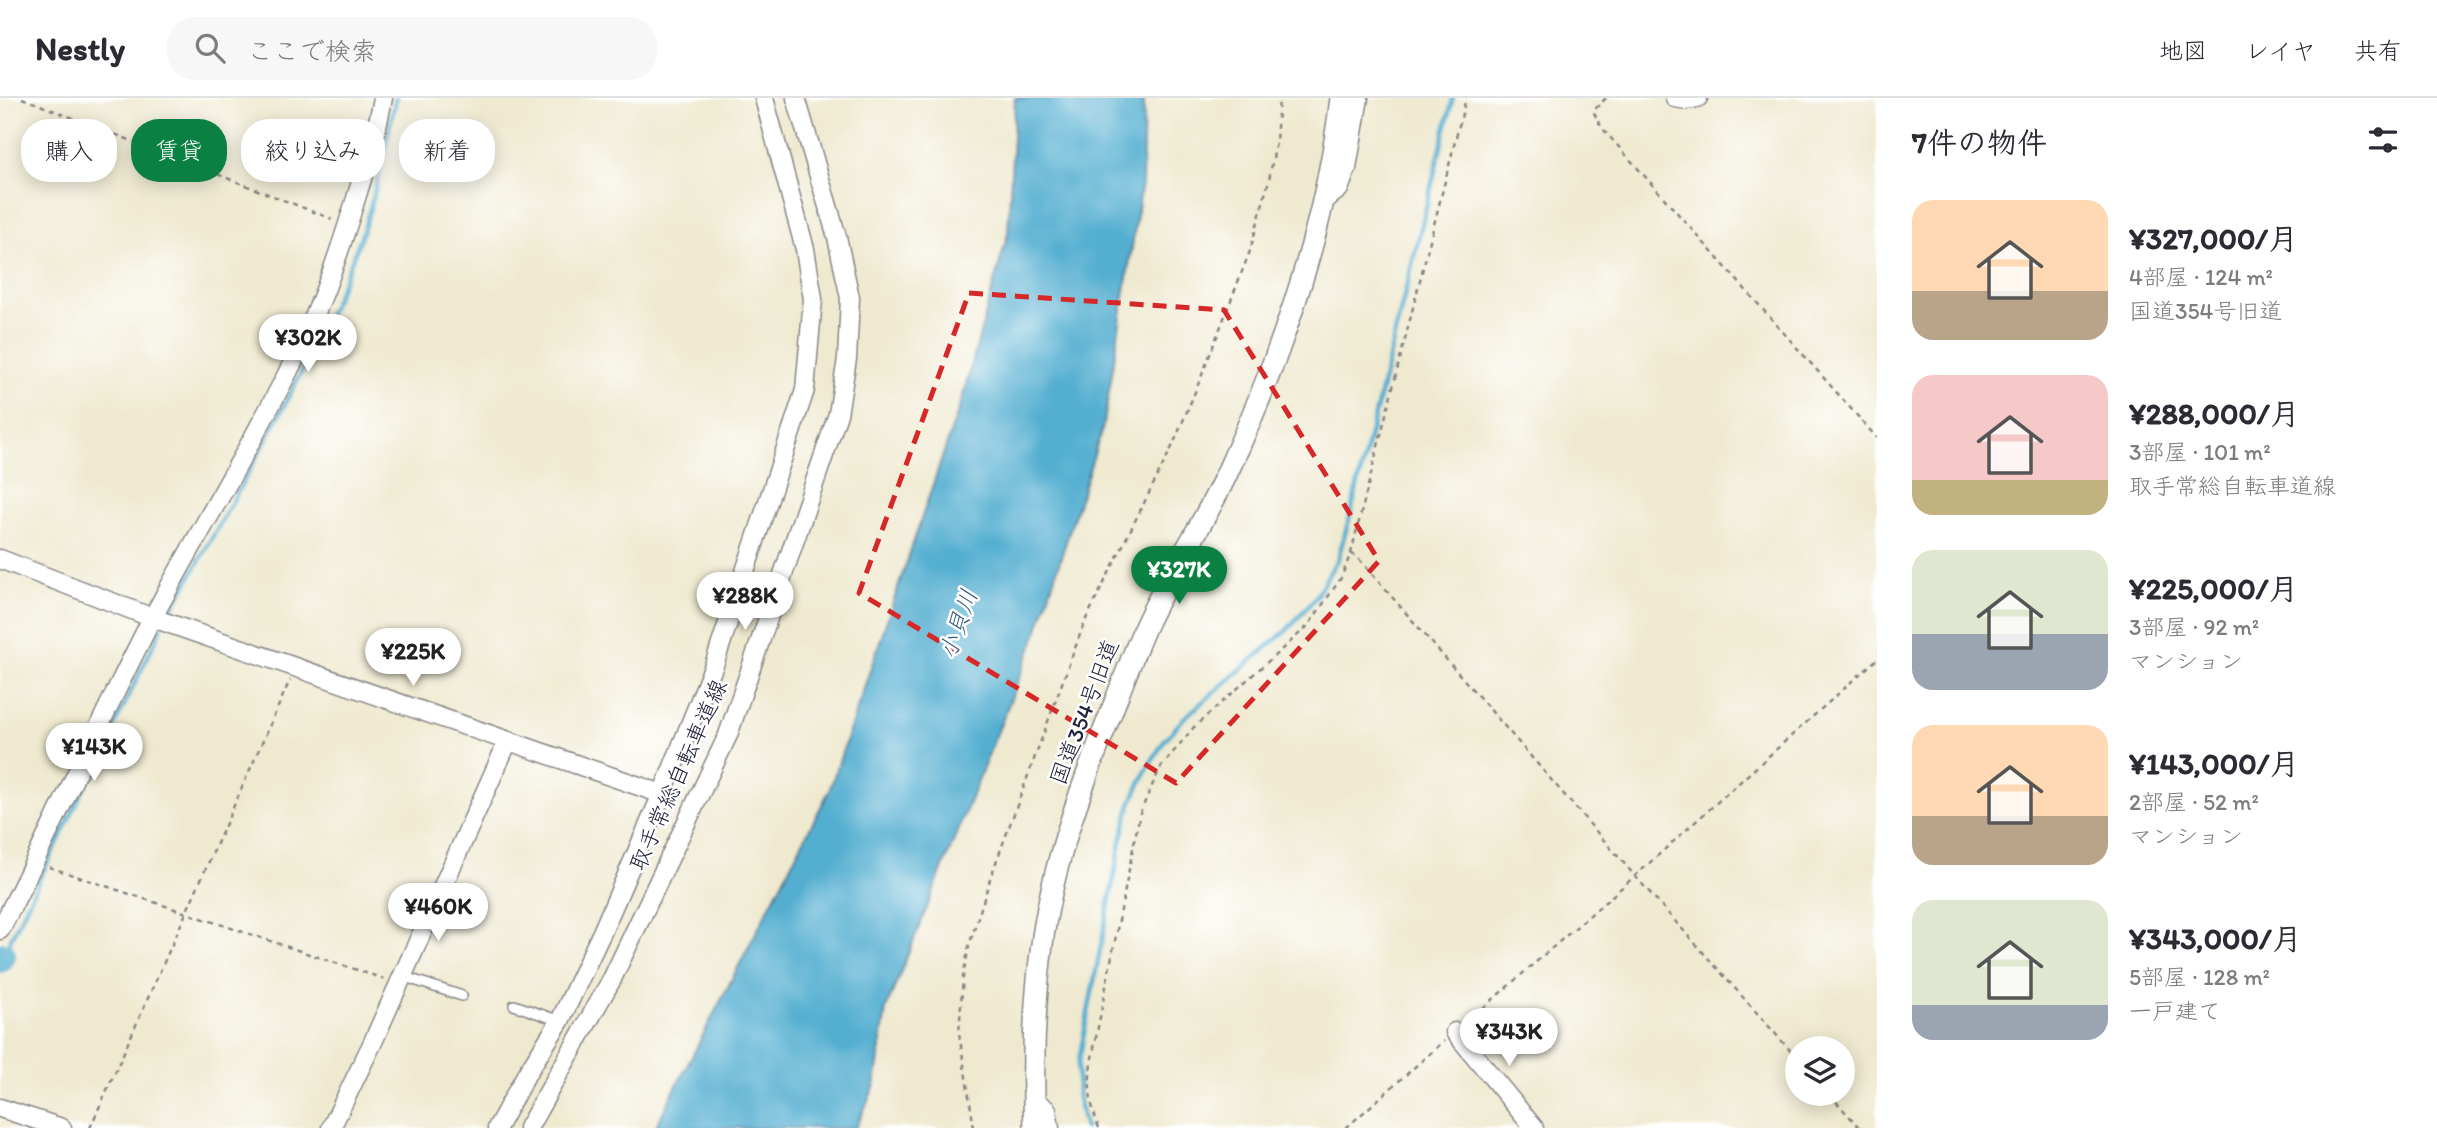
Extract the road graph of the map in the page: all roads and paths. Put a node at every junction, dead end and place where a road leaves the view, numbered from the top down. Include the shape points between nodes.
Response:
1 (22, 98) edge
2 (383, 98) edge
3 (764, 98) edge
4 (796, 98) edge
5 (1279, 98) edge
6 (1340, 98) edge
7 (1359, 98) edge
8 (1466, 98) edge
9 (1606, 98) edge
10 (1675, 98) edge
11 (1698, 98) edge
12 (1325, 200) junction
13 (348, 226) junction
14 (1877, 438) edge
15 (1351, 553) junction
16 (0, 559) edge
17 (153, 618) junction
18 (1877, 659) edge
19 (295, 668) junction
20 (508, 741) junction
21 (662, 794) junction
22 (36, 862) junction
23 (1635, 876) junction
24 (188, 911) junction
25 (0, 930) edge
26 (400, 980) junction
27 (462, 996) dead end
28 (514, 1005) dead end
29 (560, 1021) junction
30 (1455, 1032) junction
31 (1785, 1045) edge
32 (1034, 1100) junction
33 (1840, 1106) edge
34 (0, 1108) edge
35 (62, 1128) edge
36 (90, 1128) edge
37 (331, 1128) edge
38 (497, 1128) edge
39 (528, 1128) edge
40 (974, 1128) edge
41 (1035, 1128) edge
42 (1051, 1128) edge
43 (1099, 1128) edge
44 (1346, 1128) edge
45 (1534, 1128) edge
46 (1860, 1128) edge

1 - 13 path
2 - 13 street
3 - 21 street via 805,249 813,299 805,390 714,665
4 - 39 street, 取手常総自転車道線 via 834,224 850,298 838,414 728,735 612,979
5 - 40 path via 1269,180 1250,251 1173,445 1085,621 972,934 959,1033
6 - 12 street, 国道354号旧道
7 - 12 street via 1347,167 1339,189
8 - 15 path
9 - 14 path via 1593,111 1602,128
10 - 11 street
12 - 32 street, 国道354号旧道 via 1314,244 1253,413 1222,484 1145,627 1067,833 1043,937
13 - 17 street via 300,348
15 - 23 path
15 - 43 path via 1341,578 1308,626 1194,727 1161,768 1150,790 1140,813 1091,1063 1088,1088
16 - 17 street
17 - 19 street
17 - 22 street
18 - 23 path
19 - 20 street
19 - 24 path
20 - 21 street
20 - 26 street
21 - 29 street
22 - 24 path
22 - 25 street
23 - 30 path
23 - 31 path
24 - 26 path
24 - 36 path
26 - 27 lane
26 - 37 street
28 - 29 lane
29 - 38 street
30 - 44 path
30 - 45 street
32 - 41 street, 国道354号旧道
32 - 42 street via 1047,1110
33 - 46 path
34 - 35 street

